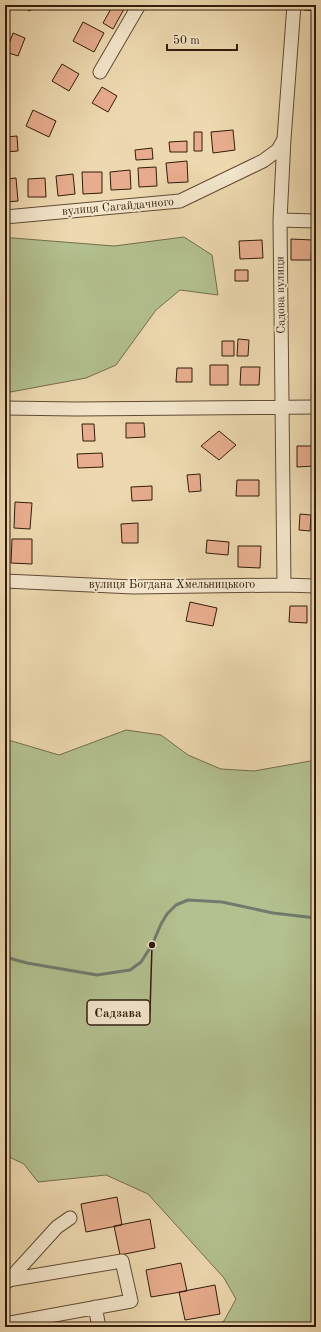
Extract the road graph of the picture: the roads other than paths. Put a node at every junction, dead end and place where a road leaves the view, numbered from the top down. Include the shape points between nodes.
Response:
1 (139, 5) edge
2 (294, 5) edge
3 (100, 72) dead end
4 (284, 139) junction
5 (5, 217) edge
6 (280, 220) junction
7 (316, 221) edge
8 (283, 407) junction
9 (316, 407) edge
10 (5, 408) edge
11 (5, 581) edge
12 (284, 585) junction
13 (316, 586) edge
14 (70, 1218) dead end
15 (6, 1282) edge
16 (95, 1307) junction
17 (5, 1324) edge
18 (99, 1327) edge

1 - 3 street
2 - 4 street, Садова вулиця
4 - 5 street, вулиця Сагайдачного via 278,150 263,161 180,201
4 - 6 street, Садова вулиця
6 - 7 street
6 - 8 street, Садова вулиця
8 - 9 street
8 - 10 street
8 - 12 street, Садова вулиця
11 - 12 street, вулиця Богдана Хмельницького via 133,587
12 - 13 street, вулиця Богдана Хмельницького
14 - 15 street via 57,1227
15 - 16 street via 122,1261 131,1301
16 - 17 street
16 - 18 street

